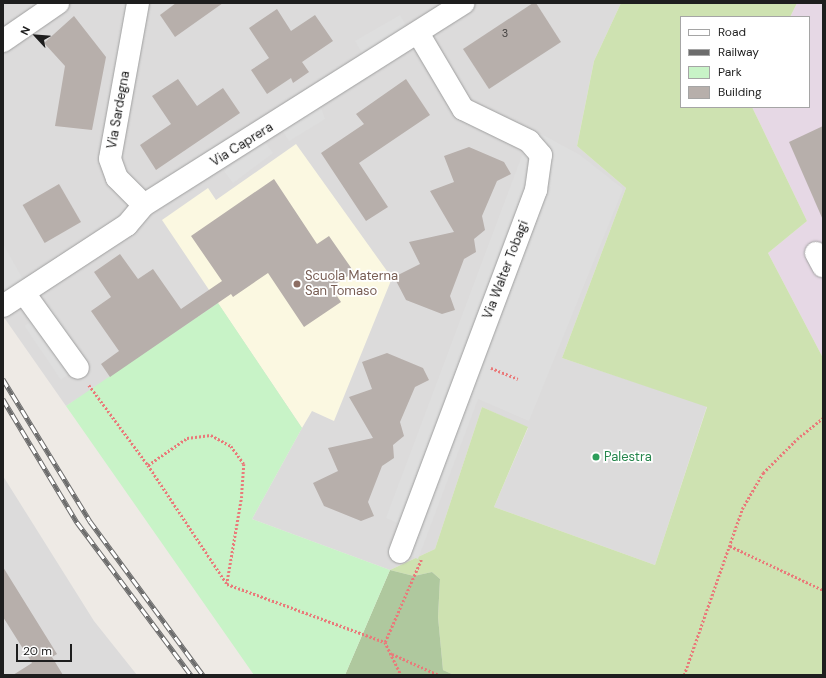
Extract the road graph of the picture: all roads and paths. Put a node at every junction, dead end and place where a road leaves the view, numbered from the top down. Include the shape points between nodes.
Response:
1 (58, 3) edge
2 (138, 3) edge
3 (464, 3) edge
4 (418, 33) junction
5 (3, 41) edge
6 (144, 205) junction
7 (24, 293) junction
8 (3, 306) edge
9 (78, 368) joint
10 (823, 418) edge
11 (148, 465) junction
12 (730, 546) junction
13 (400, 552) dead end
14 (227, 584) junction
15 (823, 590) edge
16 (392, 654) junction
17 (401, 675) edge
18 (439, 675) edge
19 (684, 675) edge

1 - 5 street
2 - 6 street, Via Sardegna via 110,159 117,178
3 - 4 street, Via Caprera
4 - 6 street, Via Caprera
4 - 13 street, Via Walter Tobagi via 463,109 529,141 541,155 536,190
6 - 7 street, Via Caprera via 127,225
7 - 8 street, Via Caprera
7 - 9 street
9 - 11 path
10 - 12 path via 797,439 763,473 742,510
11 - 14 path
11 - 14 path via 187,438 211,435 231,446 244,464
12 - 15 path
12 - 19 path
14 - 16 path via 376,637 385,642
16 - 17 path
16 - 18 path

